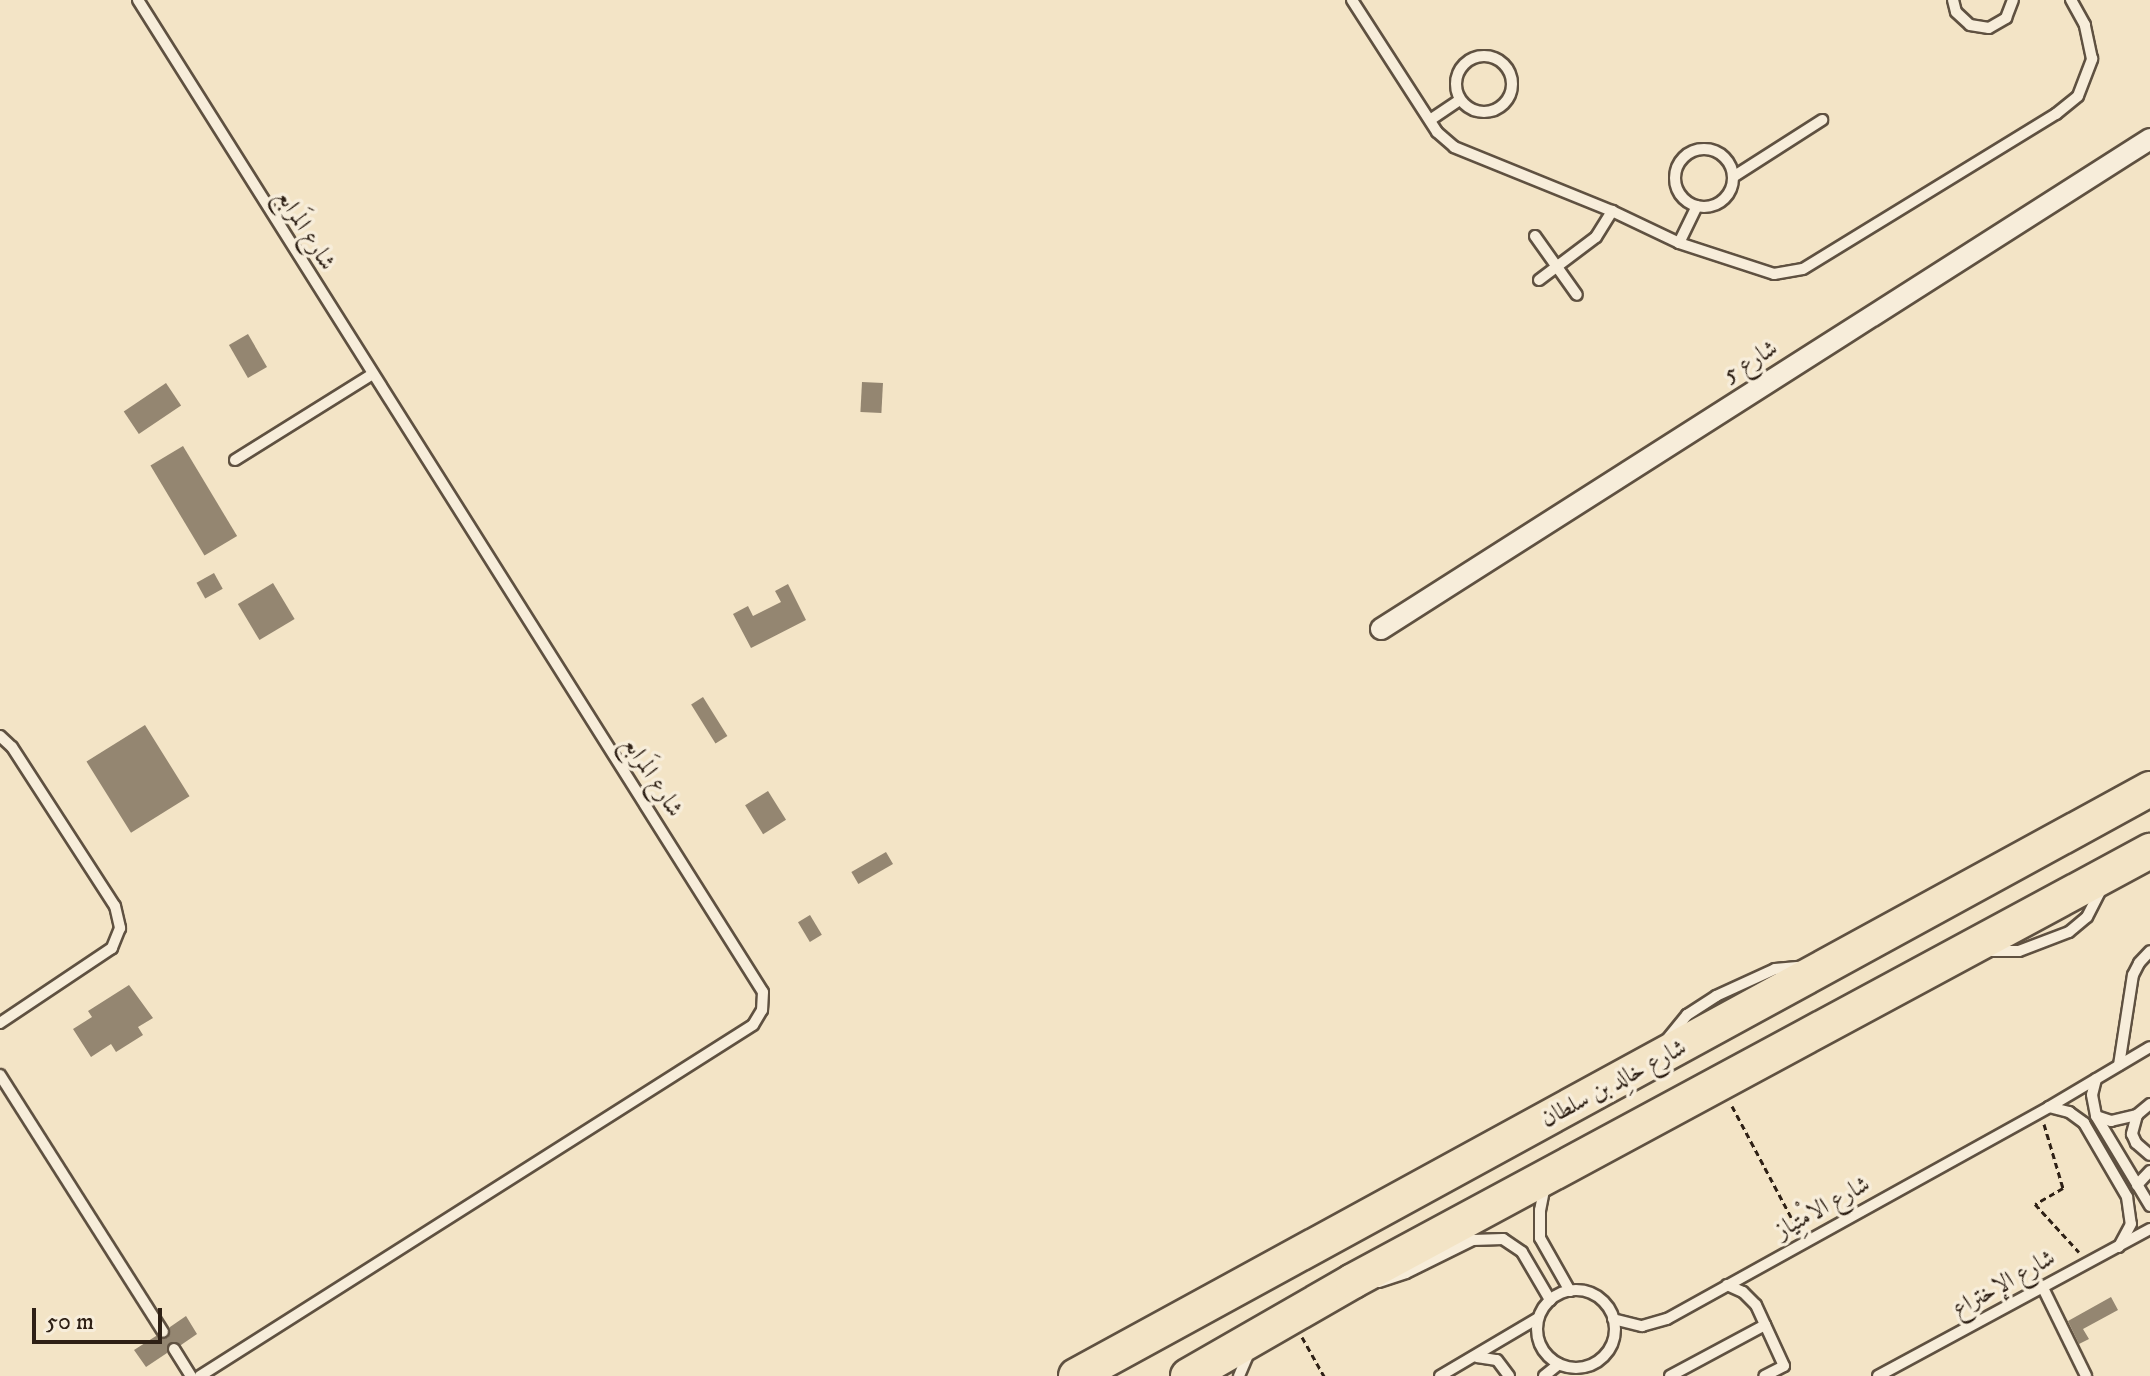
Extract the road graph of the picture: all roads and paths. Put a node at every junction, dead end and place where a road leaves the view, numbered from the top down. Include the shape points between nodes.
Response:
1 (138, 0) edge
2 (1352, 0) edge
3 (1953, 0) edge
4 (2013, 0) edge
5 (2071, 0) edge
6 (1460, 100) junction
7 (1430, 120) junction
8 (1822, 120) dead end
9 (2150, 139) edge
10 (1733, 177) junction
11 (1697, 206) junction
12 (1612, 211) junction
13 (1535, 236) dead end
14 (1679, 243) junction
15 (1557, 266) junction
16 (1539, 280) dead end
17 (1577, 295) dead end
18 (371, 375) junction
19 (235, 460) dead end
20 (1381, 629) dead end
21 (0, 736) edge
22 (2150, 789) edge
23 (2150, 813) edge
24 (2150, 851) edge
25 (2106, 875) junction
26 (1948, 900) junction
27 (2004, 930) junction
28 (1966, 950) junction
29 (2150, 951) edge
30 (0, 1023) edge
31 (2150, 1047) edge
32 (2119, 1065) junction
33 (1753, 1066) junction
34 (0, 1075) edge
35 (2096, 1079) junction
36 (1721, 1085) junction
37 (2150, 1104) edge
38 (2045, 1109) junction
39 (2137, 1115) junction
40 (2096, 1116) junction
41 (2150, 1155) edge
42 (2150, 1171) edge
43 (1547, 1178) junction
44 (2137, 1185) junction
45 (2150, 1206) edge
46 (2150, 1229) edge
47 (1804, 1241) junction
48 (2119, 1247) junction
49 (2087, 1261) junction
50 (1353, 1281) junction
51 (1727, 1285) junction
52 (2042, 1286) junction
53 (1570, 1291) junction
54 (1550, 1300) junction
55 (1291, 1318) junction
56 (1538, 1318) junction
57 (1613, 1319) junction
58 (1765, 1325) junction
59 (163, 1332) dead end
60 (1252, 1341) junction
61 (174, 1349) dead end
62 (1477, 1357) junction
63 (1784, 1366) junction
64 (1568, 1369) edge
65 (191, 1376) edge
66 (200, 1376) edge
67 (1076, 1376) edge
68 (1188, 1376) edge
69 (1239, 1376) edge
70 (1324, 1376) edge
71 (1440, 1376) edge
72 (1509, 1376) edge
73 (1544, 1376) edge
74 (1670, 1376) edge
75 (1764, 1376) edge
76 (1791, 1376) edge
77 (1878, 1376) edge
78 (2086, 1376) edge

1 - 18 lane, شارع المَرابع
2 - 7 lane
3 - 4 lane via 1956,12 1970,25 1989,28 2006,18
5 - 14 lane via 2085,25 2092,59 2078,96 2056,114 1803,269 1759,272
6 - 6 lane via 1471,110 1498,110 1513,88 1511,74 1491,56 1477,56 1457,74
6 - 7 lane
7 - 12 lane via 1454,147
8 - 10 lane
9 - 20 street, شارع 5
10 - 11 lane via 1722,201
10 - 11 lane via 1719,153 1691,152 1680,161 1676,188
11 - 14 lane
12 - 14 lane
12 - 15 lane via 1596,237
13 - 15 lane
15 - 16 lane
15 - 17 lane
18 - 19 lane
18 - 66 lane, شارع المَرابع via 756,976 763,992 762,1010 753,1025
21 - 30 lane via 115,906 120,928 112,948
22 - 26 main road, شارع خالِد بن سلطان
23 - 27 main road via 2006,895 1997,909
24 - 25 main road
25 - 27 main road
25 - 28 lane via 2096,904 2069,932 2019,951
26 - 33 main road via 1956,916 1951,933 1789,1027
26 - 67 main road, شارع خالِد بن سلطان
27 - 28 main road
28 - 33 main road
29 - 32 lane via 2133,975
31 - 32 lane, شارع الامْتِياز
32 - 35 lane, شارع الامْتِياز
33 - 36 main road
34 - 59 lane
35 - 38 lane, شارع الامْتِياز
35 - 40 lane
36 - 43 main road
36 - 47 path
37 - 39 lane
38 - 47 lane, شارع الامْتِياز
38 - 48 lane via 2069,1112 2084,1123 2127,1197 2131,1224
38 - 49 path via 2063,1188 2035,1204
39 - 40 lane via 2121,1121
39 - 41 lane via 2132,1134
40 - 44 lane
42 - 44 lane
43 - 50 main road
43 - 53 lane via 1540,1238
44 - 45 lane
46 - 48 lane, شارع الإختراع
47 - 51 lane, شارع الامْتِياز
48 - 49 lane, شارع الإختراع
49 - 52 lane, شارع الإختراع
50 - 54 lane via 1393,1279 1473,1240 1503,1239 1522,1252
50 - 55 main road
51 - 57 lane, شارع الامْتِياز via 1667,1319 1642,1326
51 - 58 lane via 1756,1305
52 - 77 lane, شارع الإختراع
52 - 78 lane
53 - 54 lane
53 - 57 lane via 1602,1300
54 - 56 lane
55 - 60 main road
55 - 70 path
56 - 62 lane
56 - 64 lane via 1543,1350
57 - 64 lane via 1608,1351 1591,1365
58 - 63 lane
58 - 74 lane
60 - 68 main road
60 - 69 lane
61 - 65 lane
62 - 71 lane
62 - 72 lane via 1497,1360
63 - 75 lane
63 - 76 lane
64 - 73 lane

